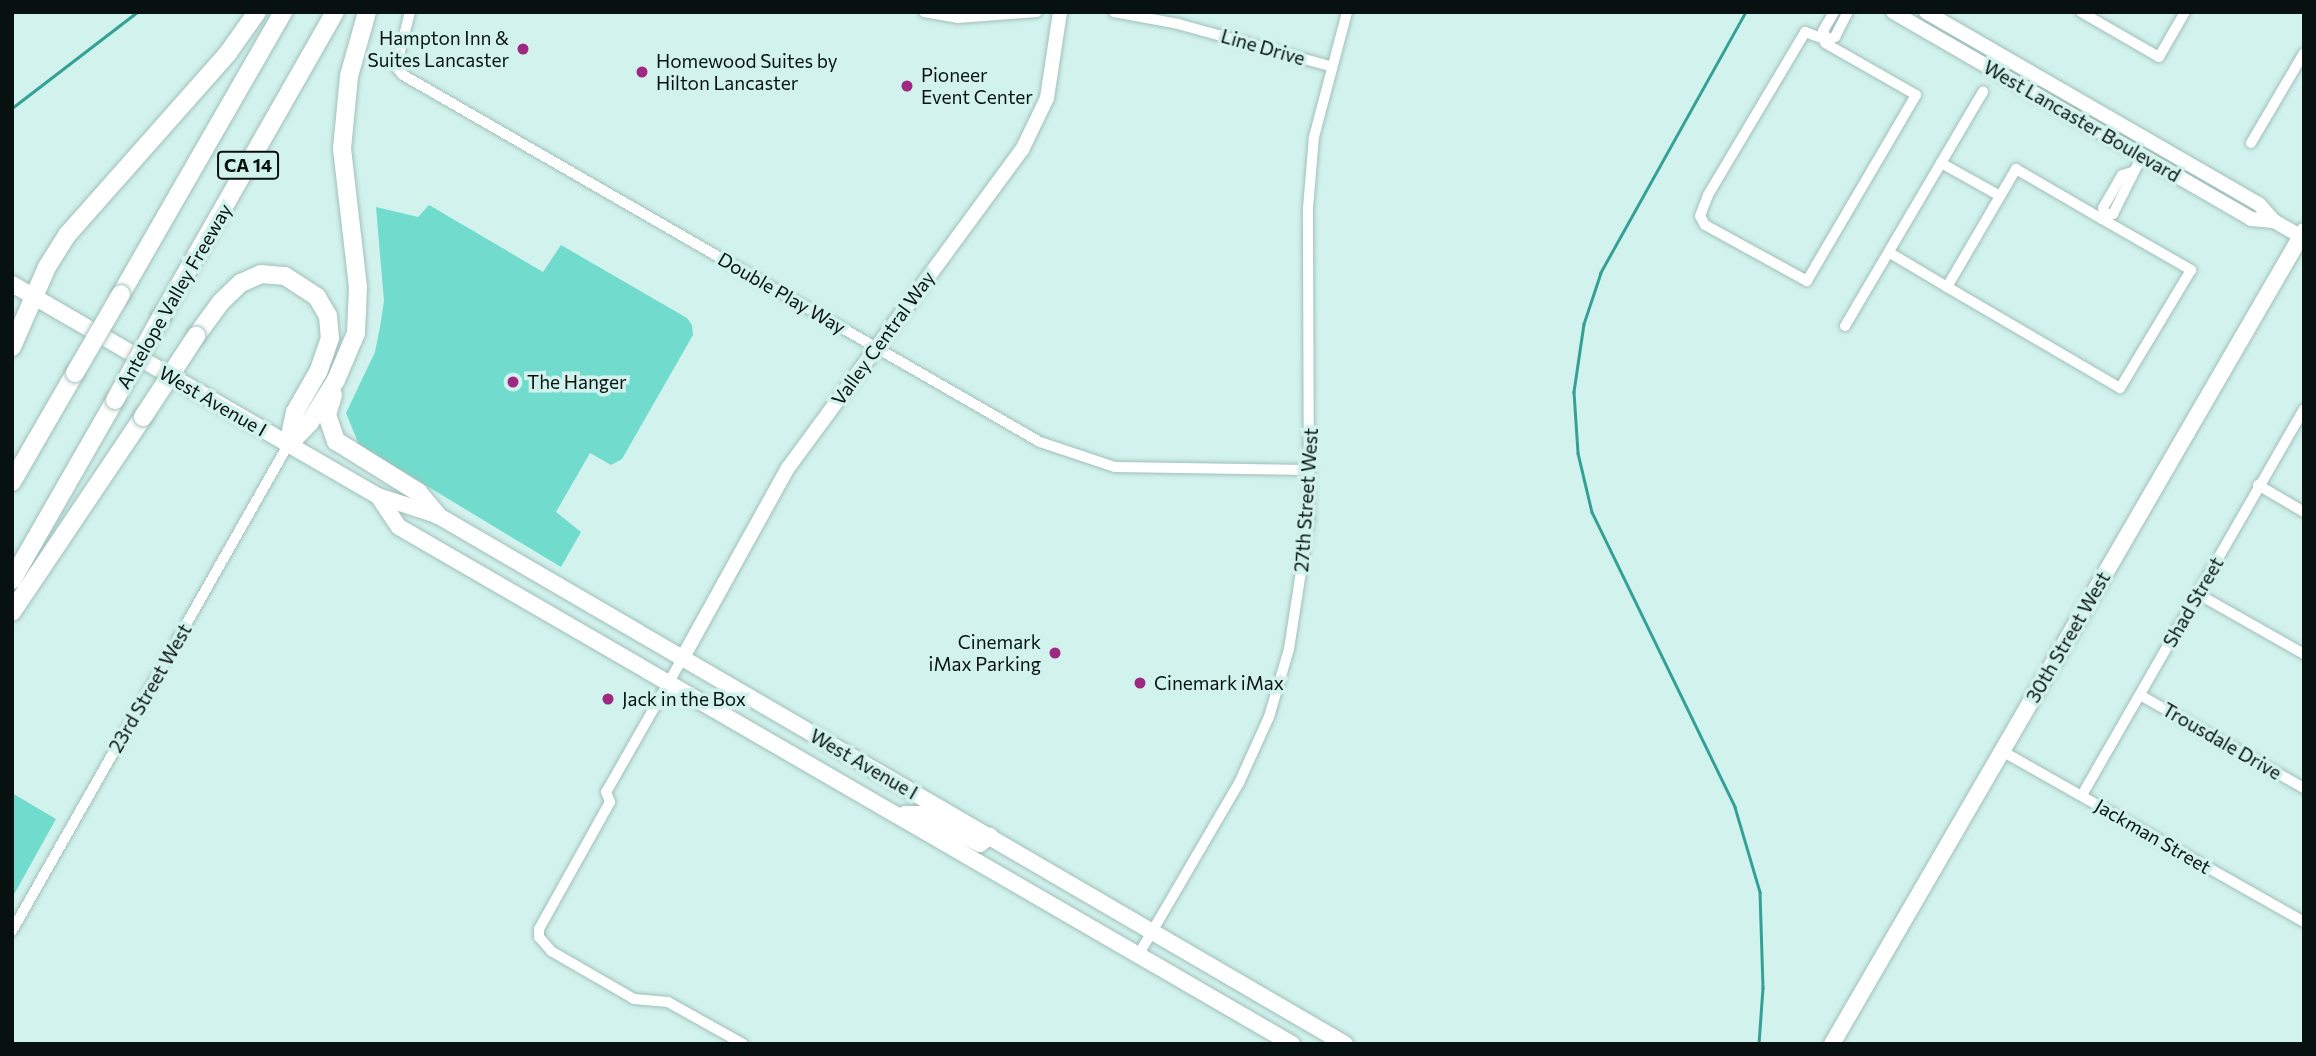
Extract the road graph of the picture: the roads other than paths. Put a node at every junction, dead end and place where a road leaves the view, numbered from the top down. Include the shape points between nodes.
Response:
1 (257, 12) edge
2 (283, 12) edge
3 (335, 12) edge
4 (367, 12) edge
5 (410, 12) edge
6 (924, 12) edge
7 (1038, 12) edge
8 (1060, 12) edge
9 (1114, 12) edge
10 (1347, 12) edge
11 (1834, 12) edge
12 (1848, 12) edge
13 (1894, 12) edge
14 (1926, 12) edge
15 (2081, 12) edge
16 (2185, 12) edge
17 (1826, 41) junction
18 (2304, 52) edge
19 (1329, 66) junction
20 (1983, 92) dead end
21 (2251, 143) dead end
22 (2142, 156) junction
23 (1941, 163) junction
24 (2000, 196) junction
25 (2104, 217) junction
26 (2274, 221) junction
27 (2303, 235) edge
28 (1890, 253) junction
29 (12, 284) edge
30 (1947, 287) junction
31 (33, 296) junction
32 (1845, 326) dead end
33 (12, 347) edge
34 (876, 347) junction
35 (336, 380) junction
36 (2304, 409) edge
37 (288, 445) junction
38 (1310, 470) junction
39 (12, 482) edge
40 (2258, 485) junction
41 (378, 496) junction
42 (2304, 512) edge
43 (437, 515) junction
44 (12, 580) edge
45 (2198, 593) junction
46 (12, 612) edge
47 (2304, 654) edge
48 (682, 659) junction
49 (669, 680) junction
50 (2140, 695) junction
51 (2002, 751) junction
52 (2304, 788) edge
53 (2082, 795) junction
54 (899, 814) junction
55 (990, 836) junction
56 (2304, 922) edge
57 (12, 931) edge
58 (1152, 931) junction
59 (1139, 954) junction
60 (743, 1044) edge
61 (1292, 1044) edge
62 (1345, 1044) edge
63 (1832, 1044) edge

1 - 31 highway via 228,53 68,234
2 - 39 highway, CA 14, bridge
3 - 44 highway, Antelope Valley Freeway / CA 14, bridge
4 - 35 highway via 349,75 342,149 358,313 349,356
5 - 34 street, Double Play Way via 396,68
6 - 7 street via 957,18
8 - 34 street, Valley Central Way via 1047,98 1022,150
9 - 19 street, Line Drive via 1178,24
10 - 19 street, 27th Street West
11 - 17 street via 1823,31
12 - 17 street via 1835,37
13 - 22 street, West Lancaster Boulevard
14 - 26 street, West Lancaster Boulevard via 2259,204
15 - 16 street via 2159,57
17 - 17 street via 1805,32 1700,216 1705,225 1807,281 1916,95
18 - 21 street
19 - 38 street, 27th Street West via 1314,136 1308,208
20 - 23 street
22 - 25 street via 2132,172 2122,175 2103,208
22 - 26 street, West Lancaster Boulevard via 2251,219
23 - 24 street
23 - 28 street
24 - 25 street via 2016,169
24 - 30 street
25 - 30 street via 2190,270 2120,388
26 - 27 street, West Lancaster Boulevard
27 - 51 main road, 30th Street West
28 - 30 street
28 - 32 street
29 - 31 main road, West Avenue I
31 - 33 highway
31 - 37 main road, West Avenue I
34 - 38 street, Double Play Way via 1040,442 1075,457 1115,467
34 - 48 street, Valley Central Way via 788,468
35 - 37 highway via 310,422
35 - 43 highway via 327,415 336,440 418,492
36 - 40 street, Shad Street
37 - 41 main road, West Avenue I
37 - 46 highway, bridge via 295,412 318,372 330,338 328,316 317,297 285,276 261,274 241,283 221,302
37 - 57 street, 23rd Street West
38 - 58 street, 27th Street West via 1298,599 1269,717 1239,783
40 - 42 street
40 - 45 street, Shad Street
41 - 43 main road, West Avenue I
41 - 49 main road, West Avenue I via 399,527
43 - 48 main road, West Avenue I
45 - 47 street
45 - 50 street, Shad Street
48 - 49 street
48 - 55 main road, West Avenue I
49 - 54 main road, West Avenue I
49 - 60 street via 606,792 610,802 539,929 539,937 551,951 634,999 668,1002
50 - 52 street, Trousdale Drive
50 - 53 street, Shad Street
51 - 53 street, Jackman Street
51 - 63 main road, 30th Street West
53 - 56 street, Jackman Street
54 - 55 main road via 919,814 980,844
54 - 59 main road, West Avenue I
55 - 58 main road, West Avenue I
58 - 59 street, 27th Street West
58 - 62 main road, West Avenue I
59 - 61 main road, West Avenue I

